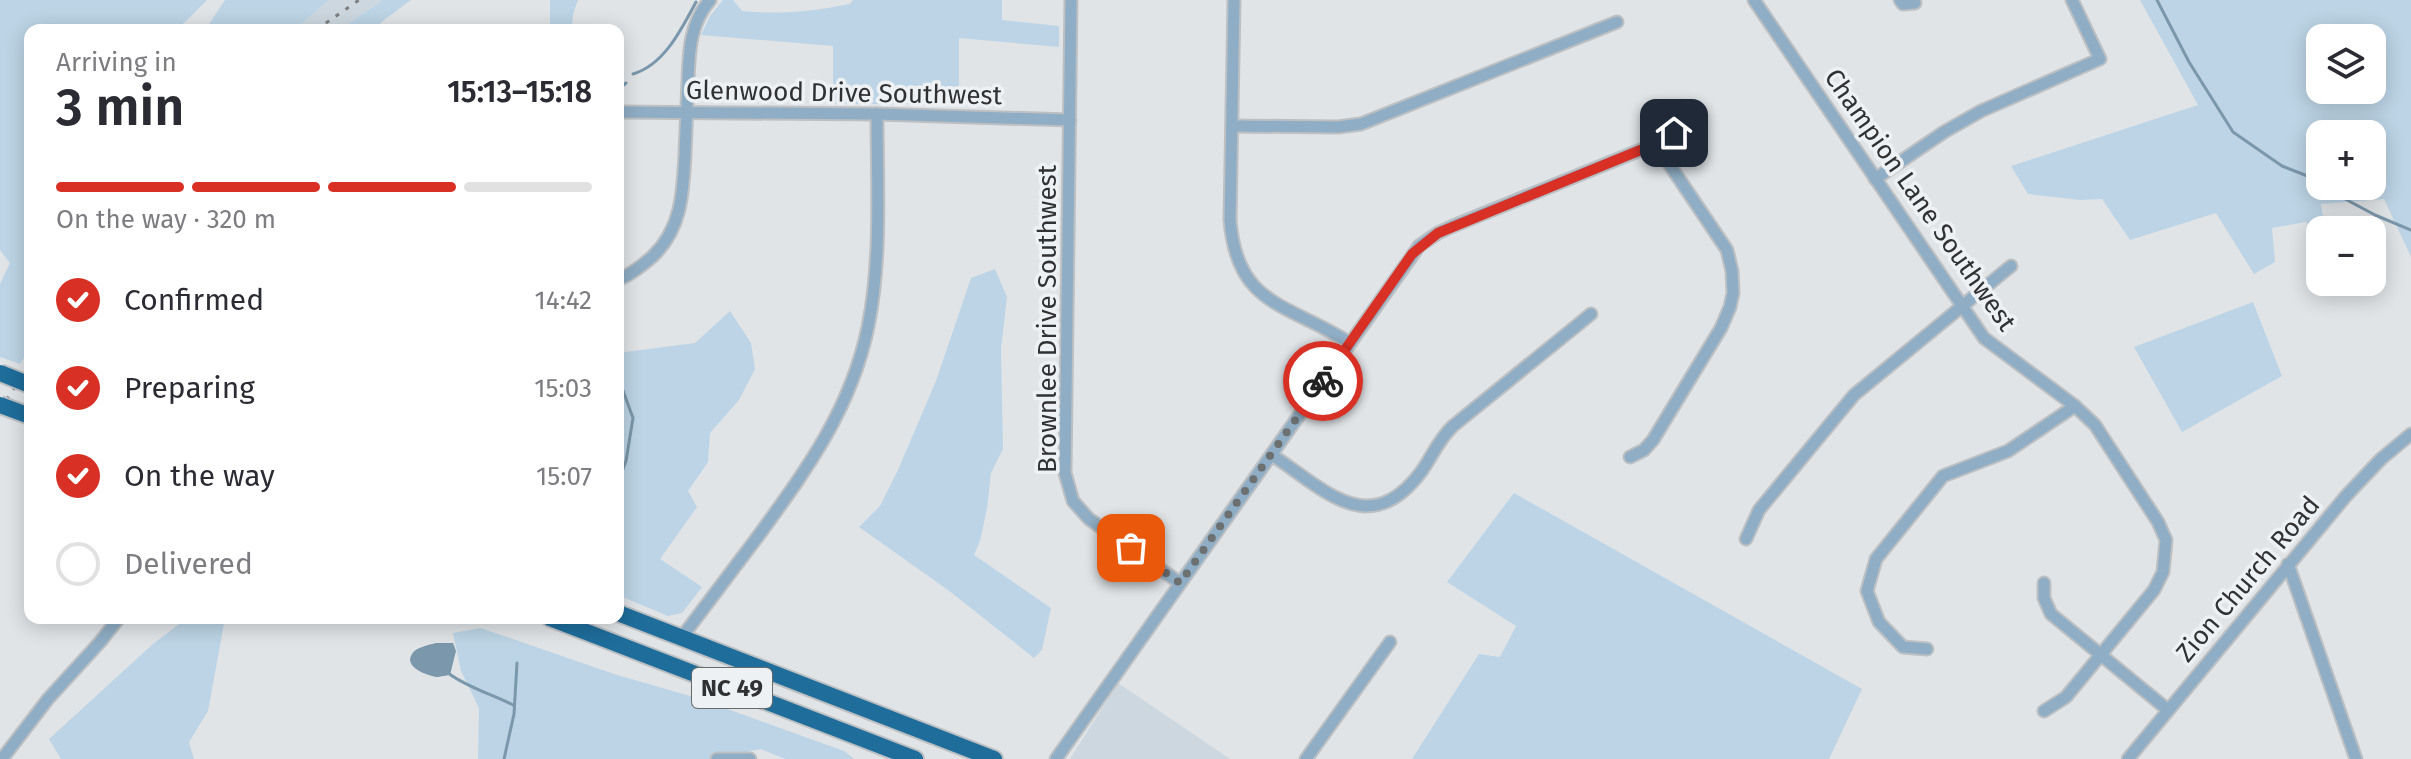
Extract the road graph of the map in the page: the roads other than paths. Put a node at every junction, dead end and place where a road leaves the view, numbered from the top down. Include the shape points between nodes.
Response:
1 (710, 0) edge
2 (1071, 0) edge
3 (1234, 0) edge
4 (1754, 0) edge
5 (1900, 0) edge
6 (2072, 0) edge
7 (1915, 3) dead end
8 (1617, 22) dead end
9 (687, 111) junction
10 (624, 112) edge
11 (877, 114) junction
12 (1070, 120) junction
13 (1693, 123) dead end
14 (1232, 126) junction
15 (1655, 143) junction
16 (1875, 179) junction
17 (2011, 266) dead end
18 (624, 277) edge
19 (1962, 305) junction
20 (1591, 314) dead end
21 (1350, 343) junction
22 (0, 373) edge
23 (24, 383) edge
24 (0, 405) edge
25 (2075, 406) junction
26 (24, 414) edge
27 (2411, 434) edge
28 (1272, 455) junction
29 (1630, 457) dead end
30 (1746, 539) dead end
31 (2288, 564) junction
32 (1180, 583) junction
33 (2044, 583) dead end
34 (624, 615) edge
35 (114, 624) edge
36 (566, 624) edge
37 (682, 637) junction
38 (1390, 642) dead end
39 (1927, 649) dead end
40 (2100, 655) junction
41 (2168, 710) junction
42 (2044, 711) dead end
43 (2, 759) edge
44 (717, 759) edge
45 (750, 759) edge
46 (915, 759) edge
47 (994, 759) edge
48 (1056, 759) edge
49 (1306, 759) edge
50 (2128, 759) edge
51 (2356, 759) edge

1 - 9 street via 693,33
2 - 12 street, Brownlee Drive Southwest
3 - 14 street
4 - 16 street, Champion Lane Southwest
5 - 7 street
6 - 16 street via 2100,59 1981,111
8 - 14 street via 1361,124
9 - 10 street, Glenwood Drive Southwest
9 - 11 street, Glenwood Drive Southwest
9 - 18 street via 683,189 675,226 661,248
11 - 12 street, Glenwood Drive Southwest
11 - 37 street via 873,291 848,391 822,446
12 - 32 street, Brownlee Drive Southwest via 1068,488 1089,519
13 - 15 street
14 - 21 street via 1230,220 1239,265 1265,297
15 - 21 street via 1438,233 1412,254
15 - 29 street via 1727,250 1733,293 1721,328 1653,440
16 - 19 street, Champion Lane Southwest
17 - 19 street
19 - 25 street, Champion Lane Southwest via 1984,338
19 - 30 street via 1854,395 1759,510
20 - 28 street via 1453,426 1422,471 1386,502 1343,502
21 - 28 street
22 - 23 highway, bridge
24 - 26 highway, bridge
25 - 39 street via 2008,451 1943,476 1876,559 1867,591 1879,622 1903,647
25 - 40 street, Champion Lane Southwest via 2095,425 2166,540 2163,572 2154,590
27 - 31 street, Zion Church Road via 2366,473
28 - 32 street
31 - 41 street, Zion Church Road
31 - 51 street
32 - 48 street
33 - 40 street via 2051,614
34 - 37 highway, NC 49 / NC 49
35 - 43 street
36 - 46 highway, NC 49
37 - 47 highway, NC 49 / NC 49
38 - 49 street
40 - 41 street
40 - 42 street, Champion Lane Southwest via 2066,697
41 - 50 street, Zion Church Road
44 - 45 street

